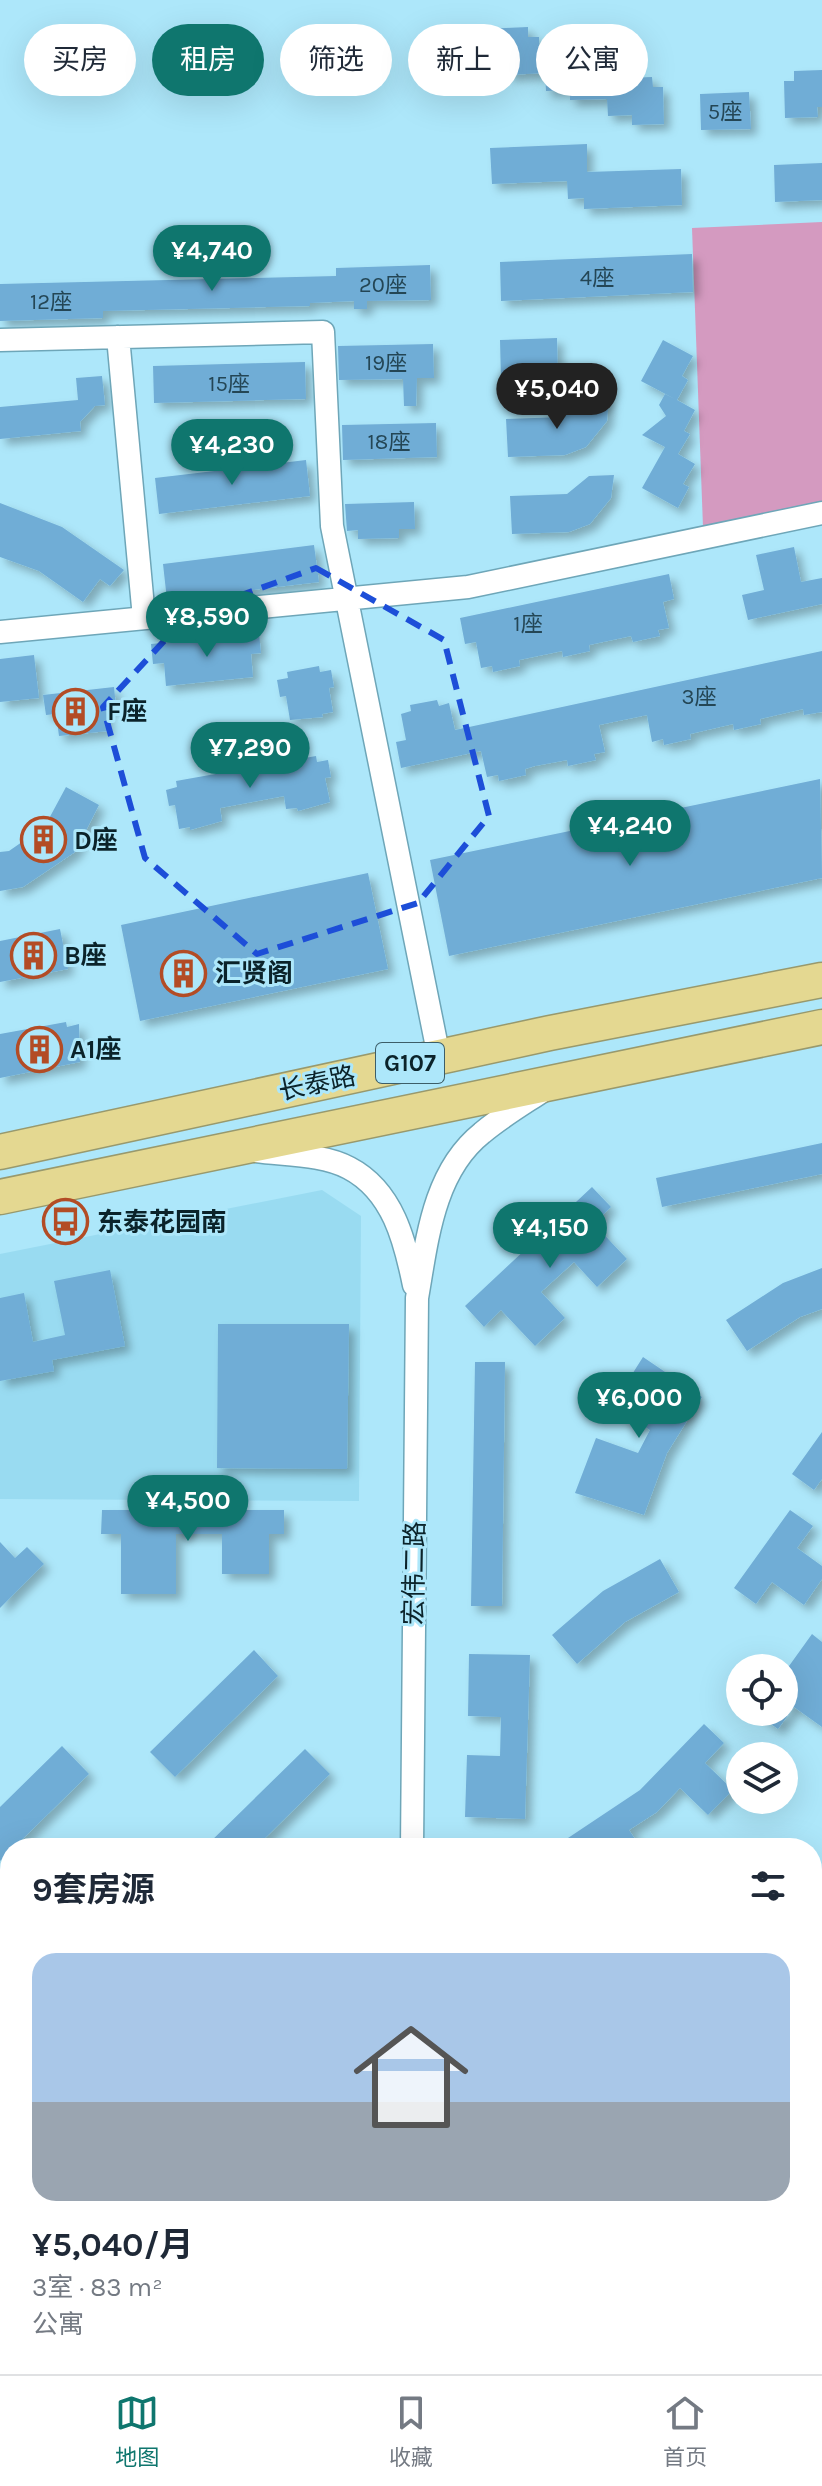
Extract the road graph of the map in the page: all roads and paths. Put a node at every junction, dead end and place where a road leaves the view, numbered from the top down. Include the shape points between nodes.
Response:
1 (118, 337) junction
2 (0, 340) edge
3 (822, 513) edge
4 (346, 599) junction
5 (144, 618) junction
6 (0, 632) edge
7 (822, 980) edge
8 (822, 1027) edge
9 (439, 1057) junction
10 (556, 1082) junction
11 (231, 1148) junction
12 (0, 1152) edge
13 (0, 1197) edge
14 (417, 1298) junction
15 (412, 1838) edge

1 - 2 street
1 - 4 street via 323,332 332,526
1 - 5 street
3 - 4 street via 468,587
4 - 5 street
4 - 9 street
5 - 6 street
7 - 9 highway, 长泰路 / G107
8 - 10 highway, 长泰路 / G107
9 - 12 highway, 长泰路 / G107
10 - 11 highway, 长泰路 / G107
10 - 14 street via 480,1135 459,1158 432,1215
11 - 13 highway, 长泰路 / G107
11 - 14 street via 324,1160 349,1168 370,1184 394,1215 406,1244
14 - 15 street, 宏伟二路

